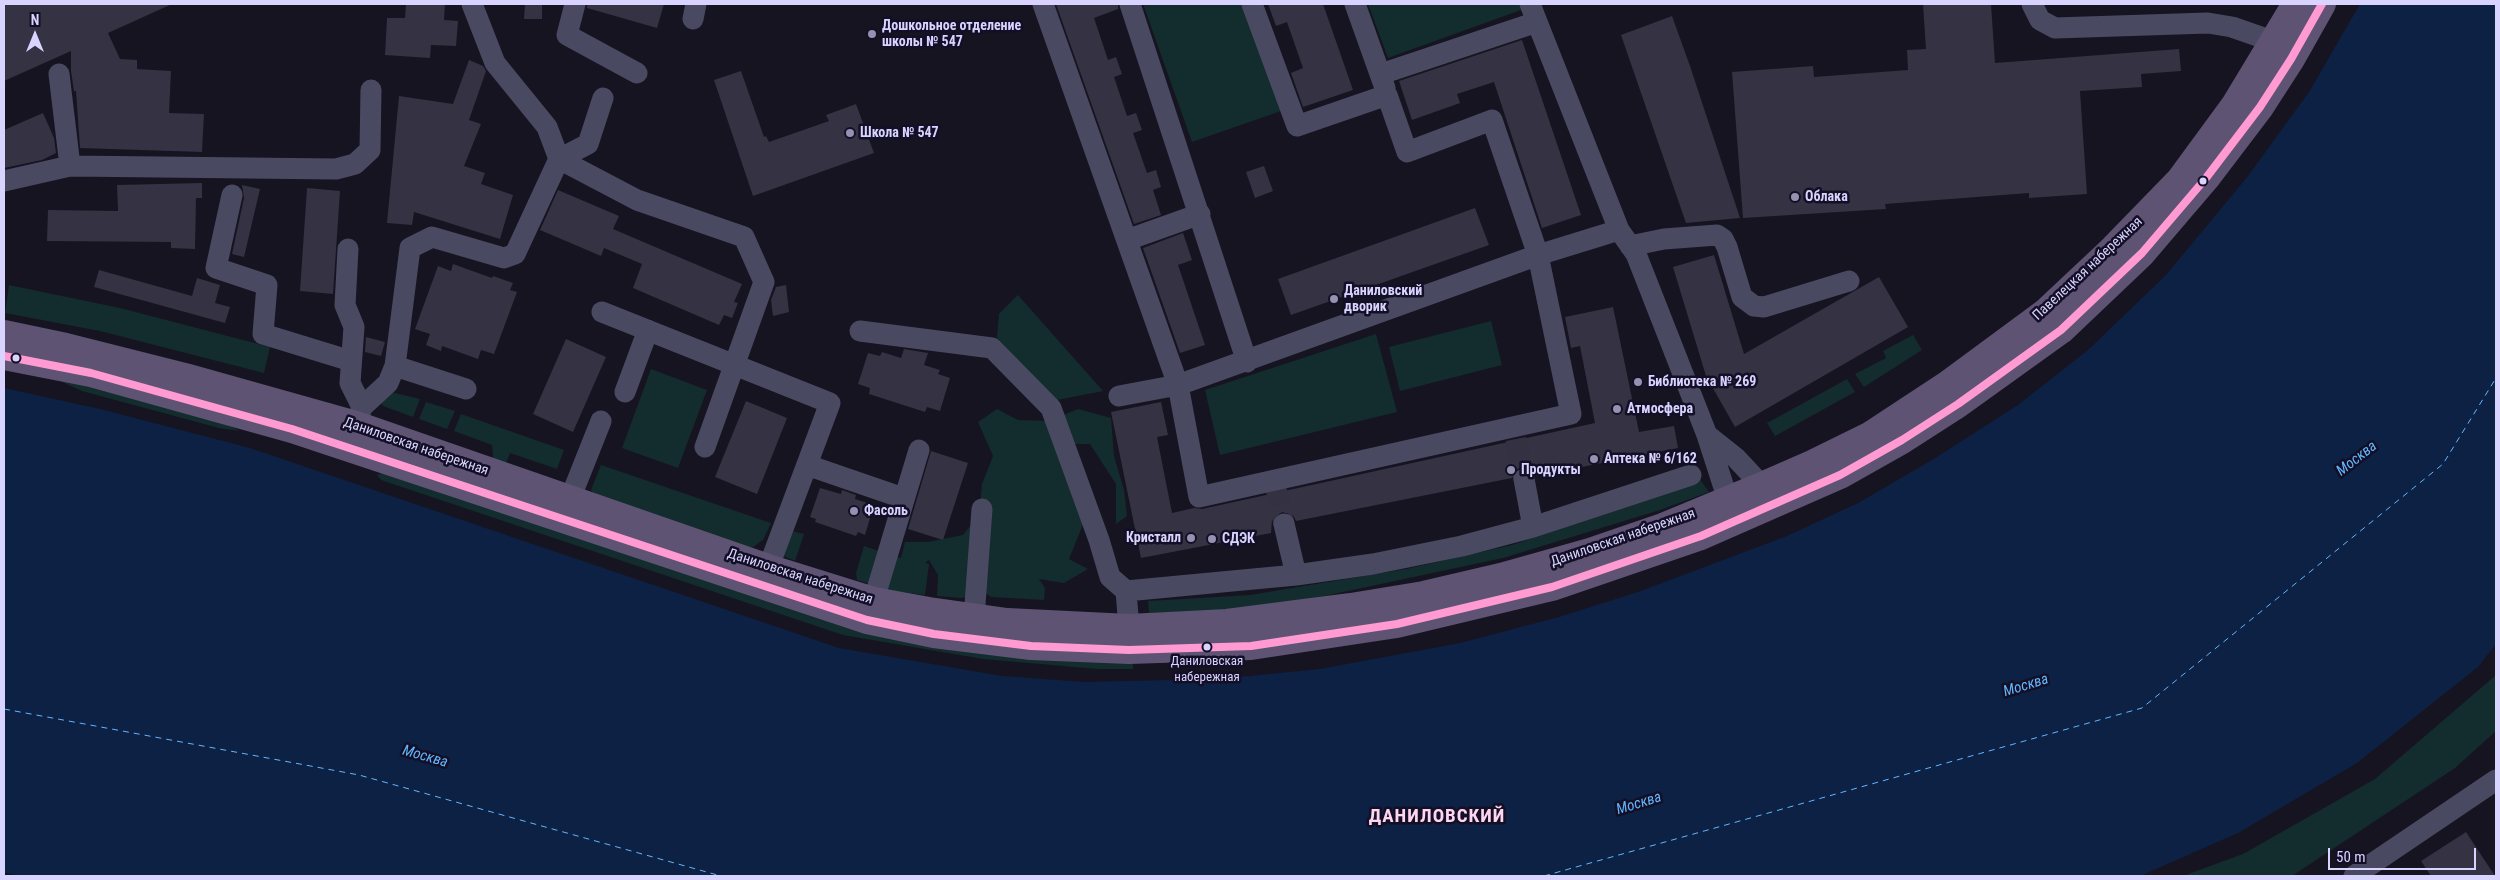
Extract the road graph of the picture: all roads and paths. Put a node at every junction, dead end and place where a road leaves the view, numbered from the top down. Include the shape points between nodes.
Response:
1 (472, 4) edge
2 (575, 4) edge
3 (1043, 4) edge
4 (1130, 4) edge
5 (1252, 4) edge
6 (1354, 4) edge
7 (2032, 4) edge
8 (2296, 4) edge
9 (2322, 4) edge
10 (1534, 13) edge
11 (2275, 42) junction
12 (637, 73) dead end
13 (59, 74) dead end
14 (1381, 74) junction
15 (371, 90) dead end
16 (1387, 96) junction
17 (603, 98) dead end
18 (559, 159) junction
19 (70, 166) junction
20 (4, 181) edge
21 (232, 194) dead end
22 (1200, 214) junction
23 (1624, 238) junction
24 (1127, 240) junction
25 (348, 248) dead end
26 (1538, 255) junction
27 (1849, 282) dead end
28 (602, 312) dead end
29 (648, 330) junction
30 (860, 331) dead end
31 (4, 334) edge
32 (4, 356) edge
33 (351, 361) junction
34 (1248, 362) junction
35 (736, 365) junction
36 (395, 366) junction
37 (1178, 386) junction
38 (466, 389) dead end
39 (626, 392) dead end
40 (1119, 396) dead end
41 (601, 421) dead end
42 (356, 426) junction
43 (1707, 435) junction
44 (705, 447) dead end
45 (918, 450) dead end
46 (1812, 464) joint
47 (807, 466) junction
48 (1691, 475) dead end
49 (1840, 475) joint
50 (1524, 479) tunnel mouth
51 (1762, 486) junction
52 (904, 498) junction
53 (570, 499) junction
54 (1728, 500) junction
55 (982, 509) dead end
56 (1284, 524) tunnel mouth
57 (1533, 527) junction
58 (1296, 575) junction
59 (765, 577) junction
60 (1126, 590) junction
61 (871, 611) junction
62 (974, 618) junction
63 (1128, 628) junction
64 (2496, 780) edge
65 (2362, 874) edge

1 - 18 street via 495,63 547,127
2 - 12 street via 567,35
3 - 24 street
4 - 22 street
5 - 16 street via 1297,126
6 - 14 street
7 - 11 street via 2040,20 2055,28 2208,23 2232,27
8 - 11 main road, Павелецкая набережная
9 - 49 main road, Павелецкая набережная via 2260,107 2206,178 2142,253 2061,330 1958,404
10 - 14 street
10 - 23 street
11 - 46 main road, Павелецкая набережная via 2235,105 2180,180 2046,312 1947,385 1878,430
13 - 19 street
14 - 16 street
15 - 19 street via 370,150 355,164 336,169
16 - 26 street via 1407,152 1492,120
17 - 18 street via 588,144
18 - 35 street via 637,200 744,237 764,282
18 - 36 street via 528,246 515,254 504,258 432,237 410,248
19 - 20 street
21 - 33 street via 216,268 267,285 263,334
22 - 24 street
22 - 34 street
23 - 26 street
23 - 27 street via 1717,235 1727,246 1742,297 1754,306 1764,307
23 - 43 street via 1636,254
24 - 37 street
25 - 33 street via 345,305 354,327
26 - 34 street
26 - 37 street via 1571,414 1515,433 1199,497
28 - 29 street
29 - 35 street
29 - 39 street
30 - 60 street via 992,348 1051,408 1110,577
31 - 42 main road, Даниловская набережная via 185,377
32 - 42 main road, Даниловская набережная
33 - 42 street via 350,384
34 - 37 street
35 - 44 street
35 - 47 street via 830,403
36 - 38 street
36 - 42 street via 388,384
37 - 40 street
41 - 53 street
42 - 53 main road, Даниловская набережная
42 - 59 main road, Даниловская набережная
43 - 51 street via 1736,458
43 - 54 street
45 - 52 street
46 - 51 main road, Даниловская набережная
47 - 52 street
47 - 59 street
48 - 57 street
49 - 61 main road, Даниловская набережная via 1701,536 1552,587 1397,624 1251,646 1130,650 1064,648 934,634
50 - 57 street
51 - 54 main road, Даниловская набережная
52 - 61 street
53 - 59 main road, Даниловская набережная
54 - 63 main road, Даниловская набережная via 1590,552 1424,595 1227,623
55 - 62 street
56 - 58 street
57 - 58 street via 1374,564
58 - 60 street
59 - 61 main road, Даниловская набережная
60 - 63 street
61 - 62 main road, Даниловская набережная
62 - 63 main road, Даниловская набережная
64 - 65 street

